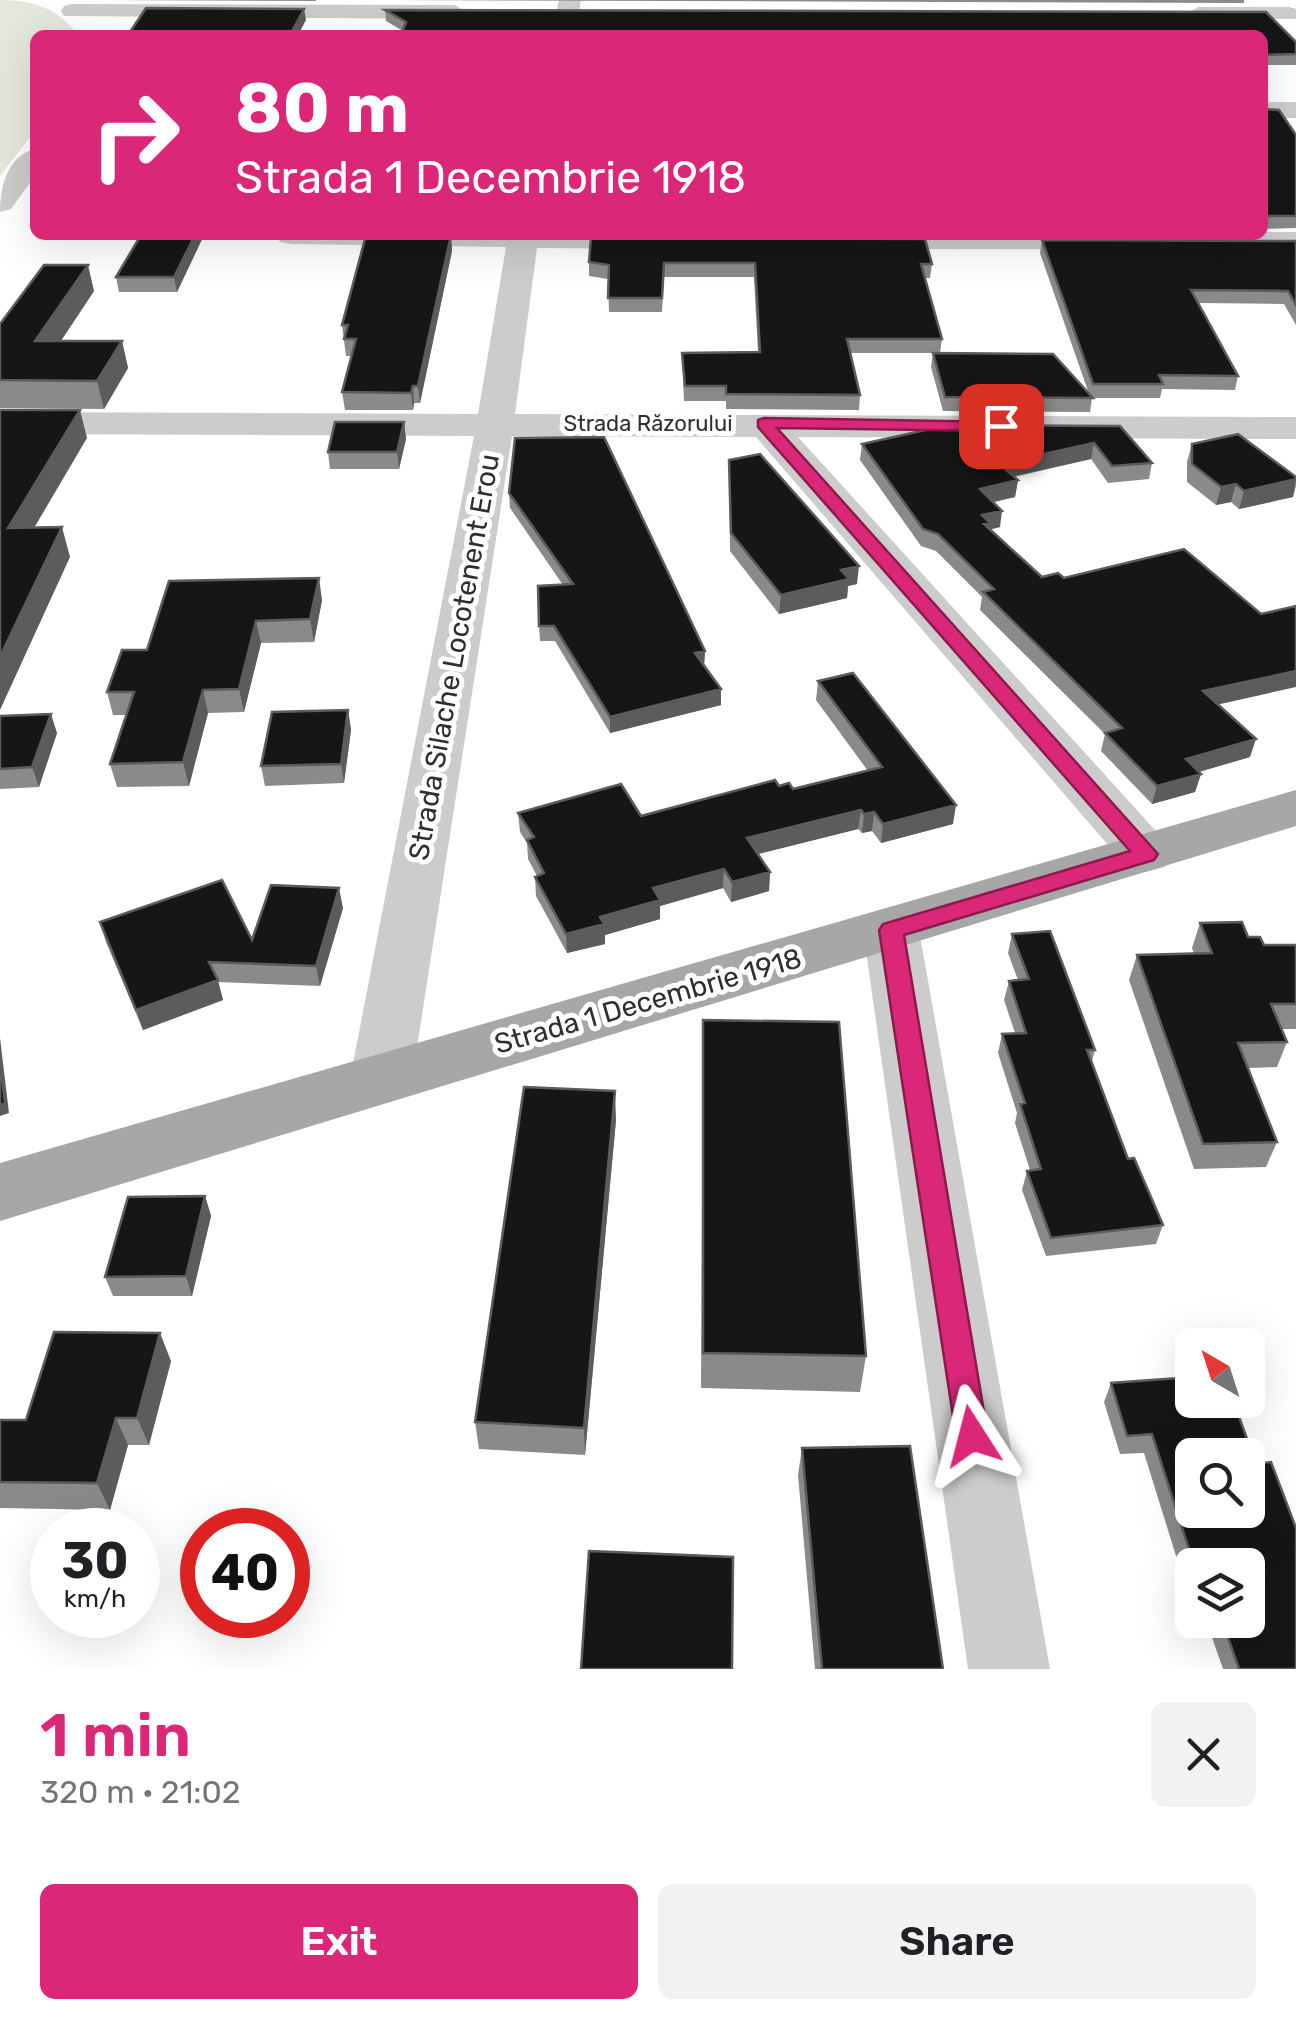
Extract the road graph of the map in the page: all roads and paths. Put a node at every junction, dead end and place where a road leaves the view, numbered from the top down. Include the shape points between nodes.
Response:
1 (44, 0) edge
2 (72, 12) junction
3 (474, 12) edge
4 (1171, 14) edge
5 (1292, 20) edge
6 (94, 30) edge
7 (1268, 110) edge
8 (1296, 110) edge
9 (30, 165) edge
10 (0, 204) edge
11 (522, 240) edge
12 (821, 240) edge
13 (1296, 240) edge
14 (494, 422) junction
15 (0, 423) edge
16 (764, 423) junction
17 (1290, 435) edge
18 (1296, 808) edge
19 (1146, 854) junction
20 (892, 930) junction
21 (382, 1079) junction
22 (0, 1192) edge
23 (1009, 1669) edge

1 - 2 street
2 - 3 street
2 - 6 street
4 - 5 street
7 - 8 street
9 - 10 street
11 - 14 street, Strada Silache Locotenent Erou
12 - 13 street
14 - 15 street, Strada Răzorului
14 - 16 street, Strada Răzorului
14 - 21 street, Strada Silache Locotenent Erou
16 - 17 street, Strada Răzorului
16 - 19 street
18 - 19 main road, Strada 1 Decembrie 1918
19 - 20 main road, Strada 1 Decembrie 1918
20 - 21 main road, Strada 1 Decembrie 1918
20 - 23 street
21 - 22 main road, Strada 1 Decembrie 1918

